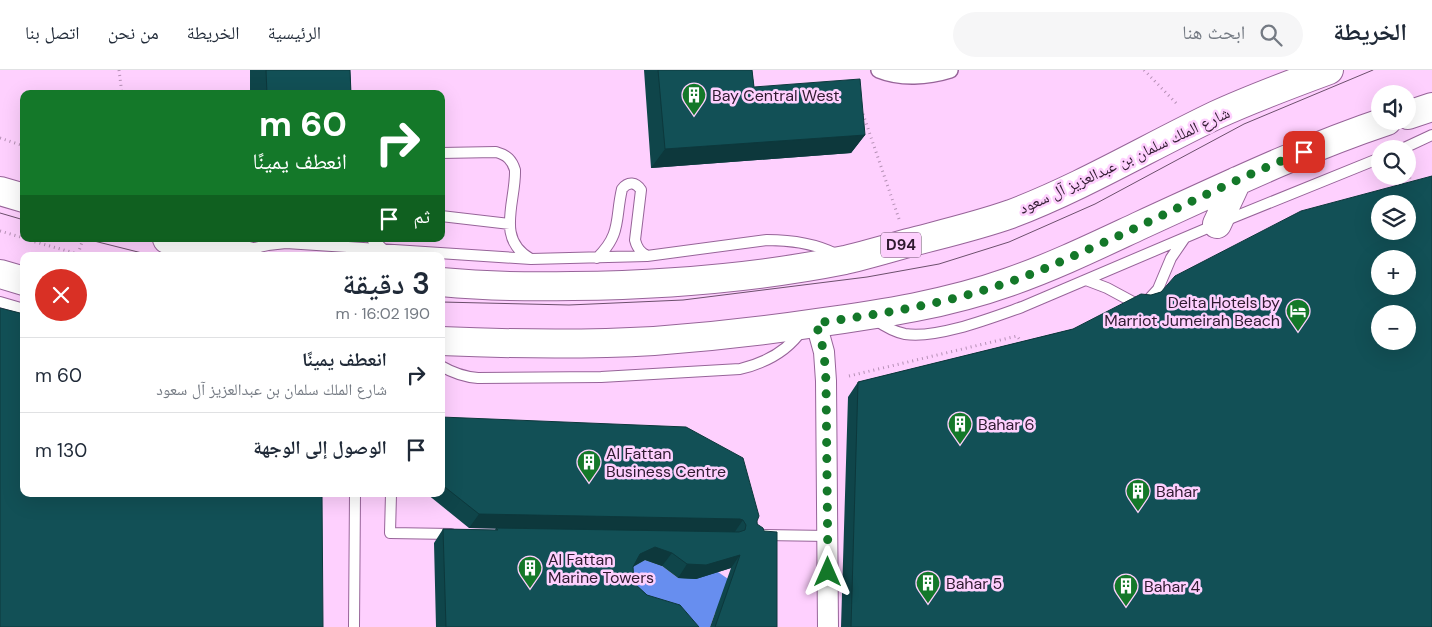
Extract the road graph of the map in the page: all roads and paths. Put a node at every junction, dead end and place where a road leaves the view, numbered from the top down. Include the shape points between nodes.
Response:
1 (119, 70) edge
2 (880, 70) edge
3 (950, 70) edge
4 (1144, 70) edge
5 (1329, 70) edge
6 (122, 90) edge
7 (1432, 107) edge
8 (1416, 112) edge
9 (862, 113) edge
10 (1196, 125) junction
11 (1371, 127) edge
12 (1432, 135) edge
13 (0, 138) edge
14 (1416, 142) edge
15 (20, 145) edge
16 (445, 152) edge
17 (1371, 162) edge
18 (1237, 181) junction
19 (0, 191) edge
20 (20, 197) edge
21 (892, 197) dead end
22 (445, 216) edge
23 (510, 224) junction
24 (1217, 224) junction
25 (0, 231) edge
26 (616, 231) junction
27 (635, 233) junction
28 (20, 238) edge
29 (1184, 239) junction
30 (34, 242) edge
31 (181, 242) edge
32 (317, 242) edge
33 (375, 242) edge
34 (384, 250) junction
35 (67, 252) edge
36 (227, 252) edge
37 (245, 252) edge
38 (417, 252) edge
39 (445, 254) edge
40 (647, 256) junction
41 (597, 258) junction
42 (531, 259) junction
43 (846, 259) junction
44 (0, 274) edge
45 (20, 280) edge
46 (1086, 280) junction
47 (445, 282) edge
48 (0, 302) edge
49 (20, 308) edge
50 (869, 316) junction
51 (811, 324) junction
52 (445, 341) edge
53 (1029, 350) edge
54 (445, 368) edge
55 (826, 381) junction
56 (355, 497) edge
57 (391, 497) edge
58 (460, 535) edge
59 (754, 535) edge
60 (828, 536) junction
61 (354, 627) edge
62 (828, 627) edge

1 - 6 path
2 - 3 street via 909,76 936,75
4 - 10 path
5 - 10 main road, شارع الملك سلمان بن عبدالعزيز آل سعود / D94
7 - 8 main road
9 - 21 path
10 - 43 main road, شارع الملك سلمان بن عبدالعزيز آل سعود / D94 via 1059,194 1009,214
11 - 18 main road
12 - 14 lane
13 - 15 path
16 - 23 lane via 496,152 509,158 515,170
17 - 24 lane
18 - 24 main road
18 - 50 main road via 1054,265 1009,282 916,308
19 - 20 main road
22 - 23 lane
23 - 42 lane via 515,246
24 - 29 lane
25 - 28 path
26 - 27 lane
26 - 27 lane via 622,189 630,183 641,190 642,195
26 - 41 lane
27 - 40 lane via 637,247
29 - 46 lane
29 - 46 lane via 1166,268 1158,289 1141,303
30 - 35 path
31 - 36 main road
32 - 34 lane
32 - 37 lane via 277,244
33 - 34 lane
34 - 38 lane
39 - 42 lane
40 - 41 lane
40 - 43 lane via 783,240 816,246
41 - 42 lane
43 - 47 main road, شارع الملك سلمان بن عبدالعزيز آل سعود / D94 via 769,272 622,285 534,287
44 - 45 main road
46 - 50 lane via 994,318 936,333 904,334
48 - 49 lane
50 - 51 main road
51 - 52 main road via 654,341 563,344
51 - 54 lane via 785,349 763,362 740,368 601,377 478,378
51 - 55 street via 824,352
53 - 55 path via 1017,336
55 - 60 street
56 - 61 lane
57 - 58 lane via 390,533
59 - 60 lane
60 - 62 street

